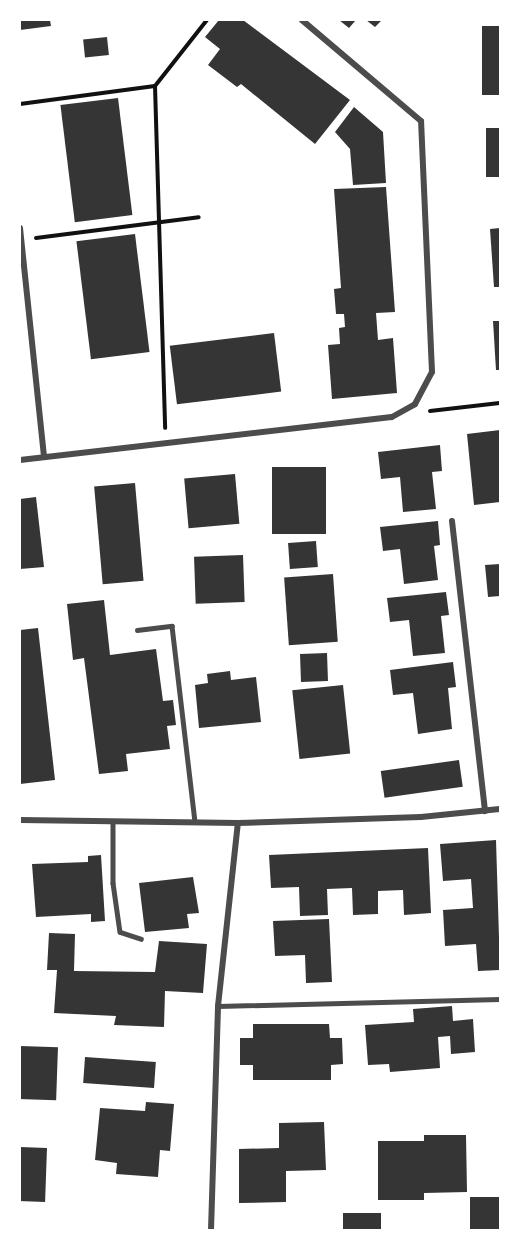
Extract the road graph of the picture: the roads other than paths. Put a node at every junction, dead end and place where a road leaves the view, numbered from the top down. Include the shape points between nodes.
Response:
1 (302, 20) edge
2 (20, 228) edge
3 (21, 240) edge
4 (44, 457) junction
5 (20, 460) edge
6 (452, 521) dead end
7 (137, 630) dead end
8 (501, 809) edge
9 (485, 811) junction
10 (20, 820) edge
11 (113, 821) junction
12 (195, 822) junction
13 (238, 823) junction
14 (141, 939) dead end
15 (500, 999) edge
16 (218, 1005) junction
17 (211, 1230) edge

1 - 4 street via 421,121 432,372 416,404 392,417
2 - 3 street
3 - 4 street
4 - 5 street
6 - 9 street
7 - 12 lane via 172,626
8 - 9 street
9 - 13 street
10 - 11 street
11 - 12 street
11 - 14 lane via 113,883 120,932
12 - 13 street
13 - 16 street
15 - 16 lane
16 - 17 street

